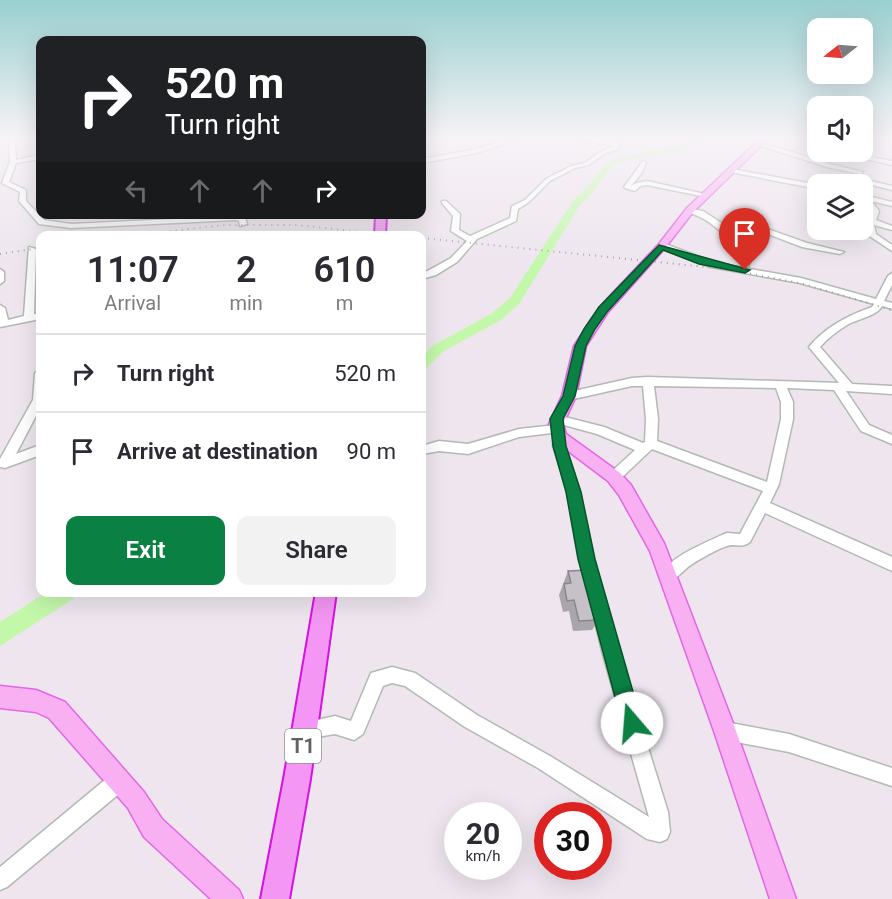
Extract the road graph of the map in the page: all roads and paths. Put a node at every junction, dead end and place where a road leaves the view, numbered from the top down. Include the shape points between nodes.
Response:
1 (6, 181) edge
2 (547, 181) edge
3 (632, 181) edge
4 (721, 181) edge
5 (785, 181) edge
6 (807, 185) edge
7 (873, 185) edge
8 (892, 188) edge
9 (706, 195) junction
10 (873, 197) edge
11 (444, 202) dead end
12 (892, 204) edge
13 (690, 210) junction
14 (36, 217) edge
15 (38, 219) edge
16 (215, 219) edge
17 (242, 219) edge
18 (243, 224) dead end
19 (873, 225) edge
20 (892, 228) edge
21 (726, 230) junction
22 (873, 236) edge
23 (471, 240) junction
24 (662, 246) junction
25 (32, 249) dead end
26 (892, 249) edge
27 (840, 252) dead end
28 (745, 265) dead end
29 (0, 272) edge
30 (426, 275) edge
31 (892, 276) edge
32 (0, 281) edge
33 (877, 306) junction
34 (892, 307) edge
35 (0, 308) edge
36 (36, 317) edge
37 (29, 319) junction
38 (2, 324) edge
39 (648, 381) junction
40 (780, 385) junction
41 (844, 387) junction
42 (892, 390) edge
43 (569, 396) junction
44 (36, 405) edge
45 (558, 428) junction
46 (892, 440) edge
47 (648, 446) junction
48 (426, 449) edge
49 (36, 452) edge
50 (3, 464) edge
51 (614, 477) junction
52 (771, 489) junction
53 (762, 506) junction
54 (892, 564) edge
55 (668, 575) junction
56 (325, 597) edge
57 (0, 697) edge
58 (305, 730) junction
59 (725, 731) junction
60 (892, 777) edge
61 (119, 782) junction
62 (0, 880) edge
63 (230, 899) edge
64 (275, 899) edge
65 (783, 899) edge

1 - 14 street via 24,191 22,201
2 - 23 street via 515,208 513,219
3 - 9 street via 629,188 652,183
4 - 9 main road
5 - 6 street
7 - 8 street
9 - 13 main road
10 - 12 street
11 - 23 street via 457,216 455,231
13 - 21 street
13 - 24 main road
15 - 16 street via 47,224 71,226
17 - 18 street
19 - 20 street
21 - 27 street via 739,221 805,245
21 - 28 street via 745,253
22 - 26 street
23 - 30 street via 454,260
24 - 33 street via 714,265 801,281
24 - 43 main road via 589,329 580,346
25 - 37 street
29 - 32 street
31 - 33 street
33 - 34 street
33 - 41 street via 831,332 814,347
35 - 38 street
36 - 37 street
37 - 38 street
39 - 40 street
39 - 43 street
39 - 47 street via 652,419
40 - 41 street
40 - 52 street via 788,419
41 - 42 street
41 - 46 street via 865,428
43 - 45 main road
44 - 50 street
45 - 47 street via 600,430
45 - 48 street via 519,433 468,449 439,446
45 - 51 main road
45 - 58 street via 586,559 658,812 660,832 654,832 544,762 471,722 402,676 377,679 354,731 335,725
47 - 51 street
47 - 52 street
49 - 50 street
51 - 55 main road via 647,526
52 - 53 street
53 - 54 street
53 - 55 street via 743,541 727,539 685,561
55 - 59 main road
56 - 58 highway, T1
57 - 61 main road via 36,701 57,710
58 - 64 highway, T1
59 - 60 street via 813,749
59 - 65 main road
61 - 62 street
61 - 63 main road via 153,828

